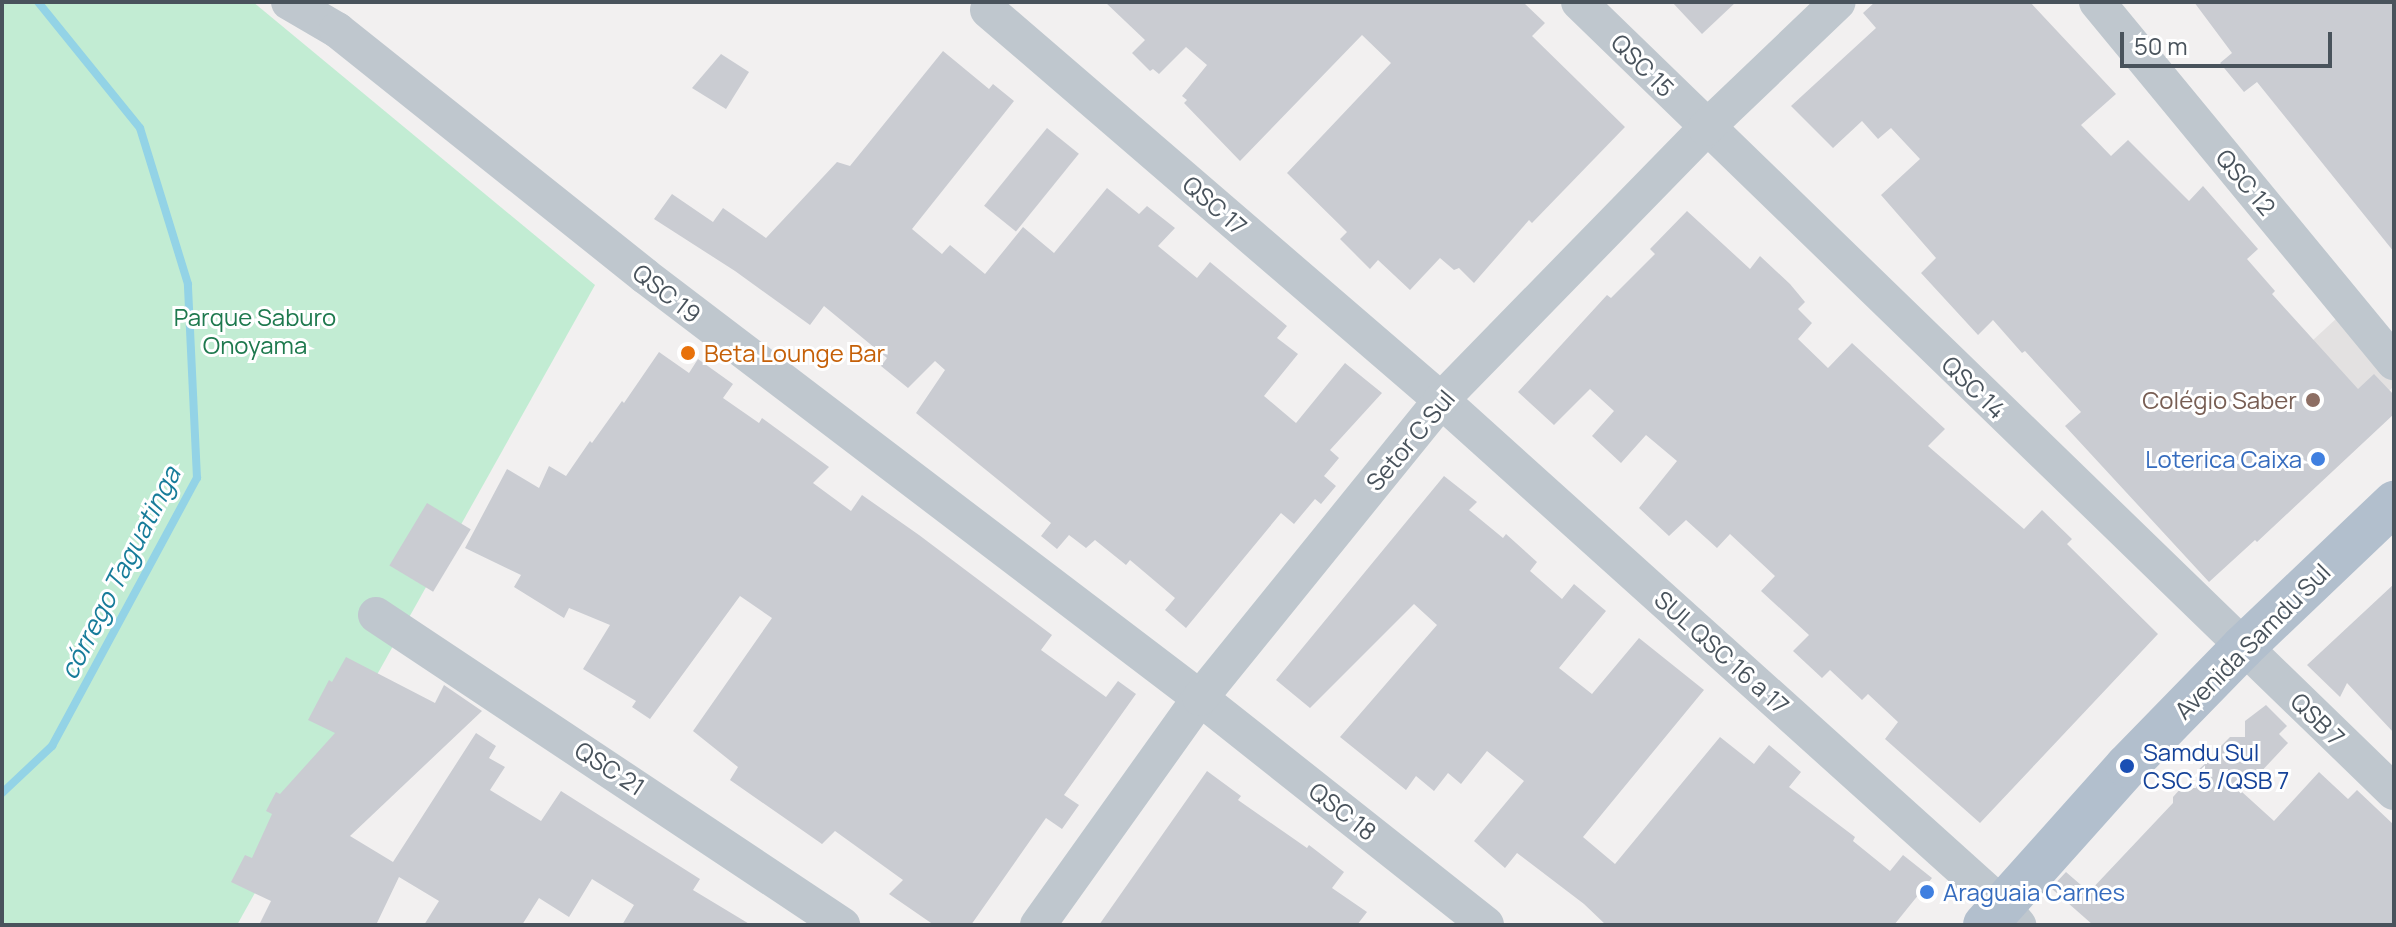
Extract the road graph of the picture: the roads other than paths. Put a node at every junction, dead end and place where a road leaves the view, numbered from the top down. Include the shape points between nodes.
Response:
1 (289, 2) edge
2 (1579, 2) edge
3 (1838, 2) edge
4 (2097, 2) edge
5 (988, 10) dead end
6 (1706, 128) junction
7 (2394, 362) edge
8 (1441, 400) junction
9 (2394, 503) edge
10 (376, 615) dead end
11 (2243, 647) junction
12 (1200, 698) junction
13 (2394, 792) edge
14 (2002, 918) edge
15 (842, 925) edge
16 (1038, 925) edge
17 (1486, 925) edge

1 - 12 street, QSC 19 via 337,30 657,286
2 - 6 street, QSC 15
3 - 6 street, Setor C Sul
4 - 7 street, QSC 12
5 - 8 street, QSC 17
6 - 8 street, Setor C Sul
6 - 11 street, QSC 14
8 - 12 street, Setor C Sul
8 - 14 street, SUL QSC 16 a 17
9 - 11 main road, Avenida Samdu Sul
10 - 15 street, QSC 21
11 - 13 street, QSB 7
11 - 14 main road, Avenida Samdu Sul via 2127,766
12 - 16 street, Setor C Sul
12 - 17 street, QSC 18

